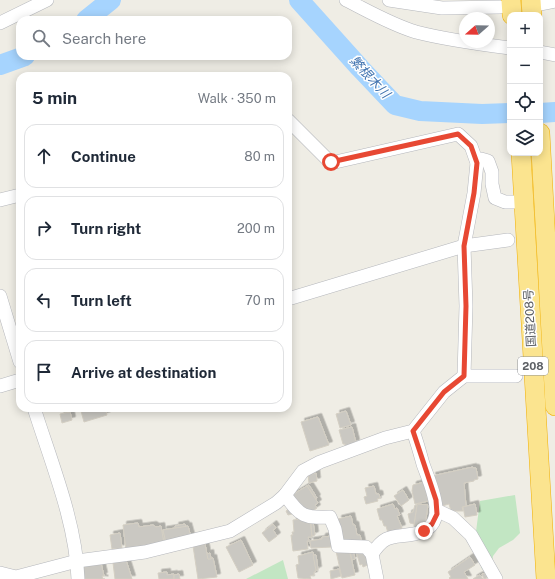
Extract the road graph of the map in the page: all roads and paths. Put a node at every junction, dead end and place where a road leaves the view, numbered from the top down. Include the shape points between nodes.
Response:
1 (47, 0) edge
2 (346, 0) edge
3 (389, 0) edge
4 (555, 1) edge
5 (479, 3) edge
6 (535, 6) edge
7 (507, 7) edge
8 (0, 23) edge
9 (507, 48) edge
10 (543, 53) edge
11 (555, 55) edge
12 (292, 124) edge
13 (521, 156) edge
14 (541, 156) edge
15 (477, 163) junction
16 (16, 196) edge
17 (0, 200) edge
18 (524, 202) junction
19 (508, 240) dead end
20 (464, 246) junction
21 (0, 296) edge
22 (292, 298) edge
23 (16, 349) edge
24 (464, 376) junction
25 (516, 376) dead end
26 (16, 381) edge
27 (0, 386) edge
28 (555, 406) edge
29 (35, 412) edge
30 (413, 431) junction
31 (285, 495) junction
32 (436, 510) junction
33 (372, 554) junction
34 (77, 561) junction
35 (0, 573) edge
36 (78, 579) edge
37 (377, 579) edge
38 (496, 579) edge
39 (546, 579) edge

1 - 8 street
2 - 9 street via 414,31 454,41
3 - 5 street via 442,8
4 - 6 street
5 - 7 street
10 - 11 street
12 - 15 street via 331,162 458,134 471,146
13 - 18 highway, 国道208号 / 208
14 - 28 highway, 国道208号 / 208
15 - 18 street via 481,159 488,161 495,198 505,202
15 - 20 street
16 - 17 street
18 - 39 highway, 国道208号 / 208
19 - 20 street
20 - 22 street
20 - 24 street
21 - 23 street
24 - 25 street
24 - 30 street via 444,392
26 - 27 street
29 - 34 street via 65,506
30 - 31 street via 385,438 320,462 303,471
30 - 32 street via 436,500
31 - 33 street via 301,513 310,517 330,517 338,546 366,547
31 - 34 street via 230,531 145,552
32 - 33 street via 437,514 432,524 424,531 389,538 380,543
32 - 38 street via 453,518 471,535
33 - 37 street
34 - 35 street via 16,577
34 - 36 street

